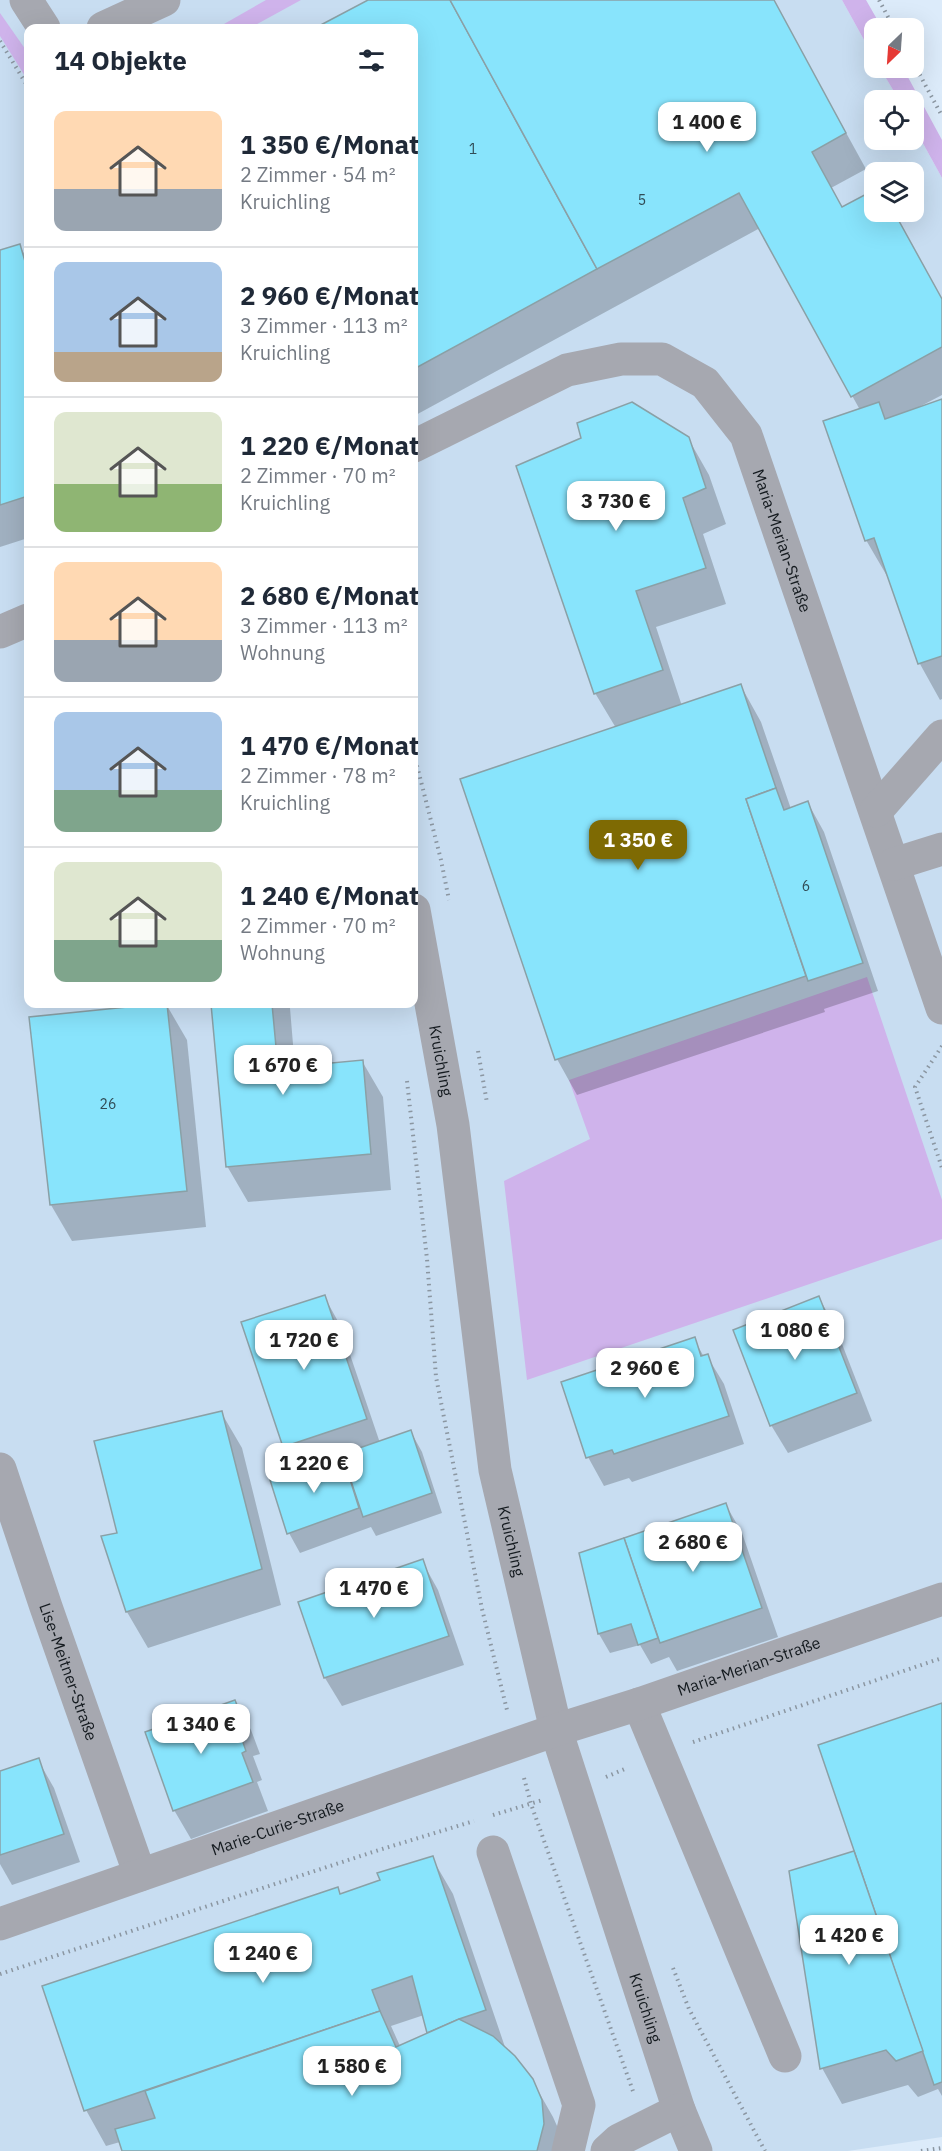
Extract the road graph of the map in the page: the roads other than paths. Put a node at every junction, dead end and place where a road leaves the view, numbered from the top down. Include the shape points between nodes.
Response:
1 (26, 0) edge
2 (164, 0) edge
3 (41, 24) edge
4 (112, 24) edge
5 (418, 444) edge
6 (24, 622) edge
7 (0, 632) edge
8 (942, 736) edge
9 (876, 811) junction
10 (942, 849) edge
11 (894, 864) junction
12 (418, 932) edge
13 (942, 1008) edge
14 (0, 1469) edge
15 (942, 1599) edge
16 (639, 1704) junction
17 (556, 1730) junction
18 (493, 1852) dead end
19 (140, 1875) junction
20 (0, 1924) edge
21 (785, 2056) dead end
22 (579, 2105) junction
23 (678, 2110) junction
24 (613, 2146) edge
25 (568, 2151) edge
26 (696, 2151) edge

1 - 3 street
2 - 4 street
5 - 9 street, Maria-Merian-Straße via 567,370 621,359 662,359 705,383 746,435
6 - 7 street
8 - 9 street
9 - 11 street, Maria-Merian-Straße
10 - 11 street
11 - 13 street, Maria-Merian-Straße
12 - 17 street, Kruichling via 453,1125 495,1470
14 - 19 street, Lise-Meitner-Straße
15 - 16 street, Maria-Merian-Straße
16 - 17 street, Maria-Merian-Straße
16 - 21 street
17 - 19 street, Marie-Curie-Straße
17 - 23 street, Kruichling
18 - 22 street
19 - 20 street, Marie-Curie-Straße
22 - 24 street
22 - 25 street
23 - 24 street
23 - 26 street, Kruichling

